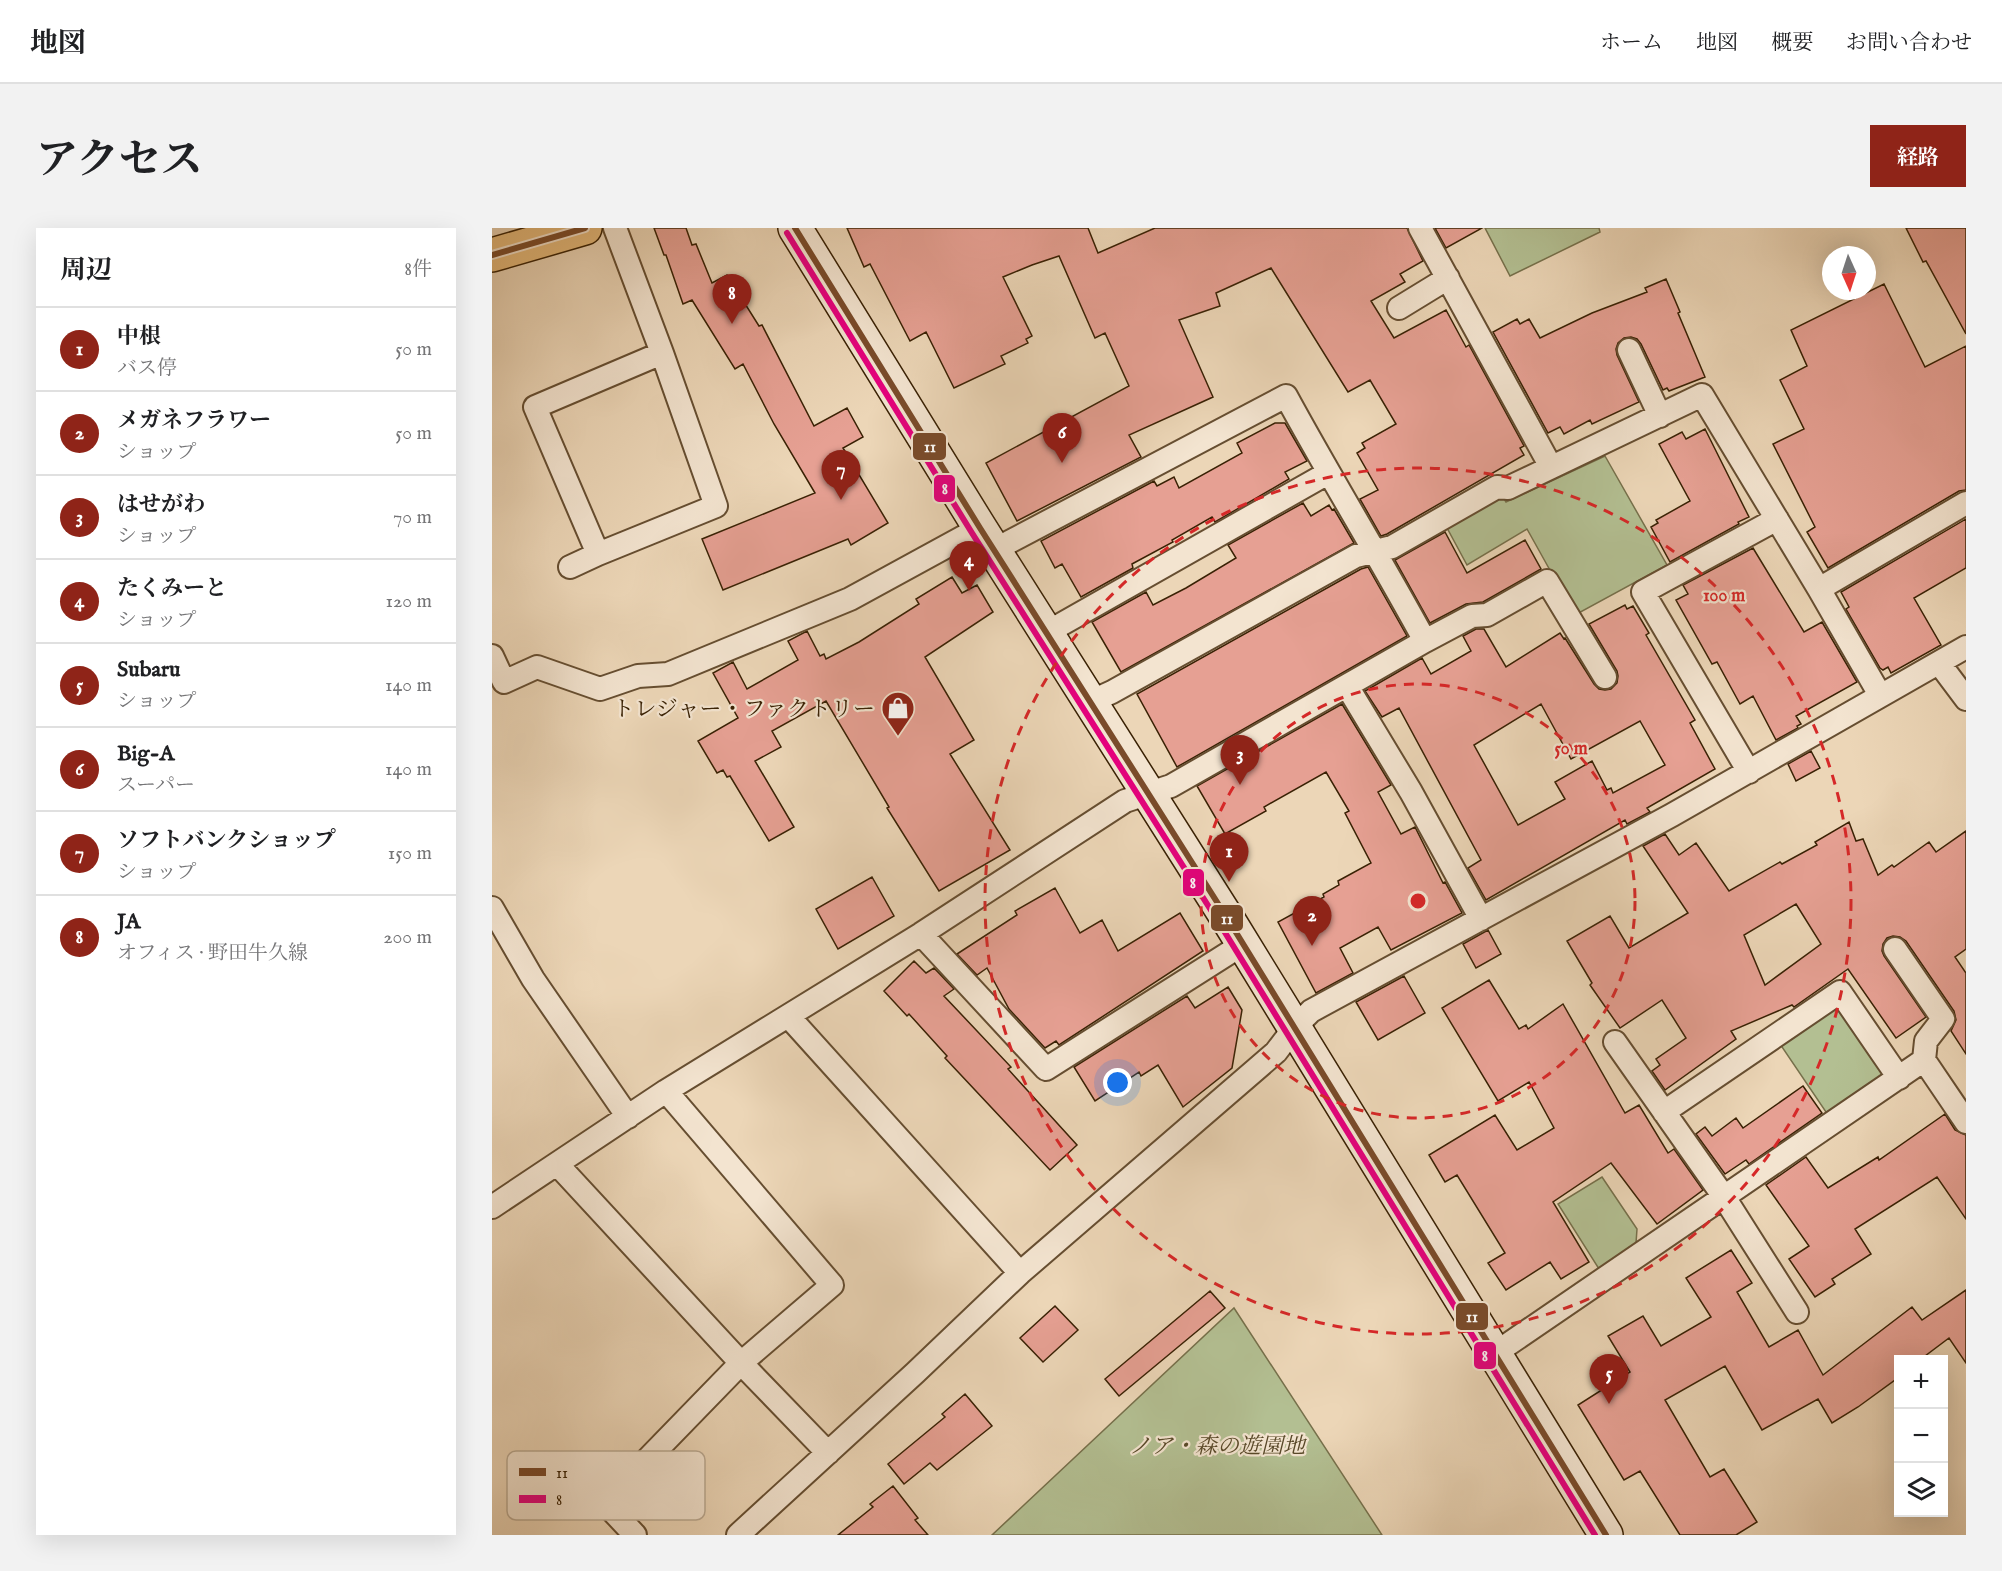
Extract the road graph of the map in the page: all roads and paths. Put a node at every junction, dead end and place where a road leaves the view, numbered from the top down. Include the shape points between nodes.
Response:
1 (585, 228) edge
2 (615, 228) edge
3 (795, 228) edge
4 (1420, 228) edge
5 (492, 255) edge
6 (1448, 278) junction
7 (1399, 308) dead end
8 (1629, 350) dead end
9 (662, 353) junction
10 (1660, 416) junction
11 (1551, 467) junction
12 (1328, 473) junction
13 (1966, 503) edge
14 (1776, 519) junction
15 (987, 539) junction
16 (1376, 551) junction
17 (597, 554) junction
18 (570, 567) dead end
19 (1819, 589) junction
20 (1046, 633) junction
21 (1425, 641) junction
22 (1966, 648) edge
23 (492, 656) edge
24 (1940, 663) junction
25 (1605, 677) dead end
26 (1347, 686) junction
27 (1880, 695) junction
28 (1966, 699) edge
29 (1090, 702) junction
30 (1749, 772) junction
31 (1149, 794) junction
32 (492, 908) edge
33 (1481, 919) junction
34 (921, 934) junction
35 (1243, 944) junction
36 (1895, 948) dead end
37 (789, 1017) junction
38 (1295, 1027) junction
39 (1615, 1042) dead end
40 (1924, 1060) junction
41 (1899, 1078) junction
42 (666, 1091) junction
43 (1664, 1112) junction
44 (628, 1118) junction
45 (1966, 1122) edge
46 (557, 1164) junction
47 (1724, 1197) junction
48 (492, 1207) edge
49 (1020, 1273) junction
50 (1797, 1312) dead end
51 (1494, 1354) junction
52 (741, 1363) junction
53 (656, 1451) edge
54 (828, 1453) junction
55 (621, 1520) edge
56 (635, 1535) edge
57 (738, 1535) edge
58 (1606, 1535) edge

1 - 5 main road
2 - 9 street
3 - 15 street
4 - 6 street
6 - 7 street
6 - 11 street
8 - 10 street
9 - 17 street via 716,506
9 - 17 street via 535,407
10 - 11 street
10 - 14 street via 1702,395
11 - 16 street via 1508,488 1497,487 1392,547
12 - 15 street via 1286,396
12 - 16 street
12 - 20 street
13 - 19 street
14 - 19 street
14 - 30 street via 1643,592
15 - 20 street
15 - 23 street via 668,674 638,676 600,689 537,667 504,682
16 - 21 street
16 - 29 street via 1356,556
17 - 18 street
19 - 27 street
20 - 29 street
21 - 25 street via 1472,615 1487,615 1547,581
21 - 26 street
22 - 24 street
24 - 27 street
24 - 28 street
26 - 31 street via 1170,786
26 - 33 street
27 - 30 street
29 - 31 street
30 - 33 street
31 - 34 street via 1125,801
31 - 35 street
32 - 44 street via 533,979
33 - 38 street via 1311,1011
34 - 35 street via 1046,1069
34 - 37 street
35 - 38 street
36 - 40 street via 1943,1019 1926,1041
37 - 42 street
37 - 49 street
38 - 49 street via 1276,1052
38 - 51 street
39 - 43 street
40 - 41 street
40 - 45 street
41 - 43 street via 1840,992
41 - 47 street
42 - 44 street
42 - 52 street via 832,1285
43 - 47 street
44 - 46 street
46 - 48 street
46 - 52 street
47 - 50 street
47 - 51 street
49 - 54 street
51 - 58 street
52 - 53 street
52 - 54 street
54 - 57 street
55 - 56 street

